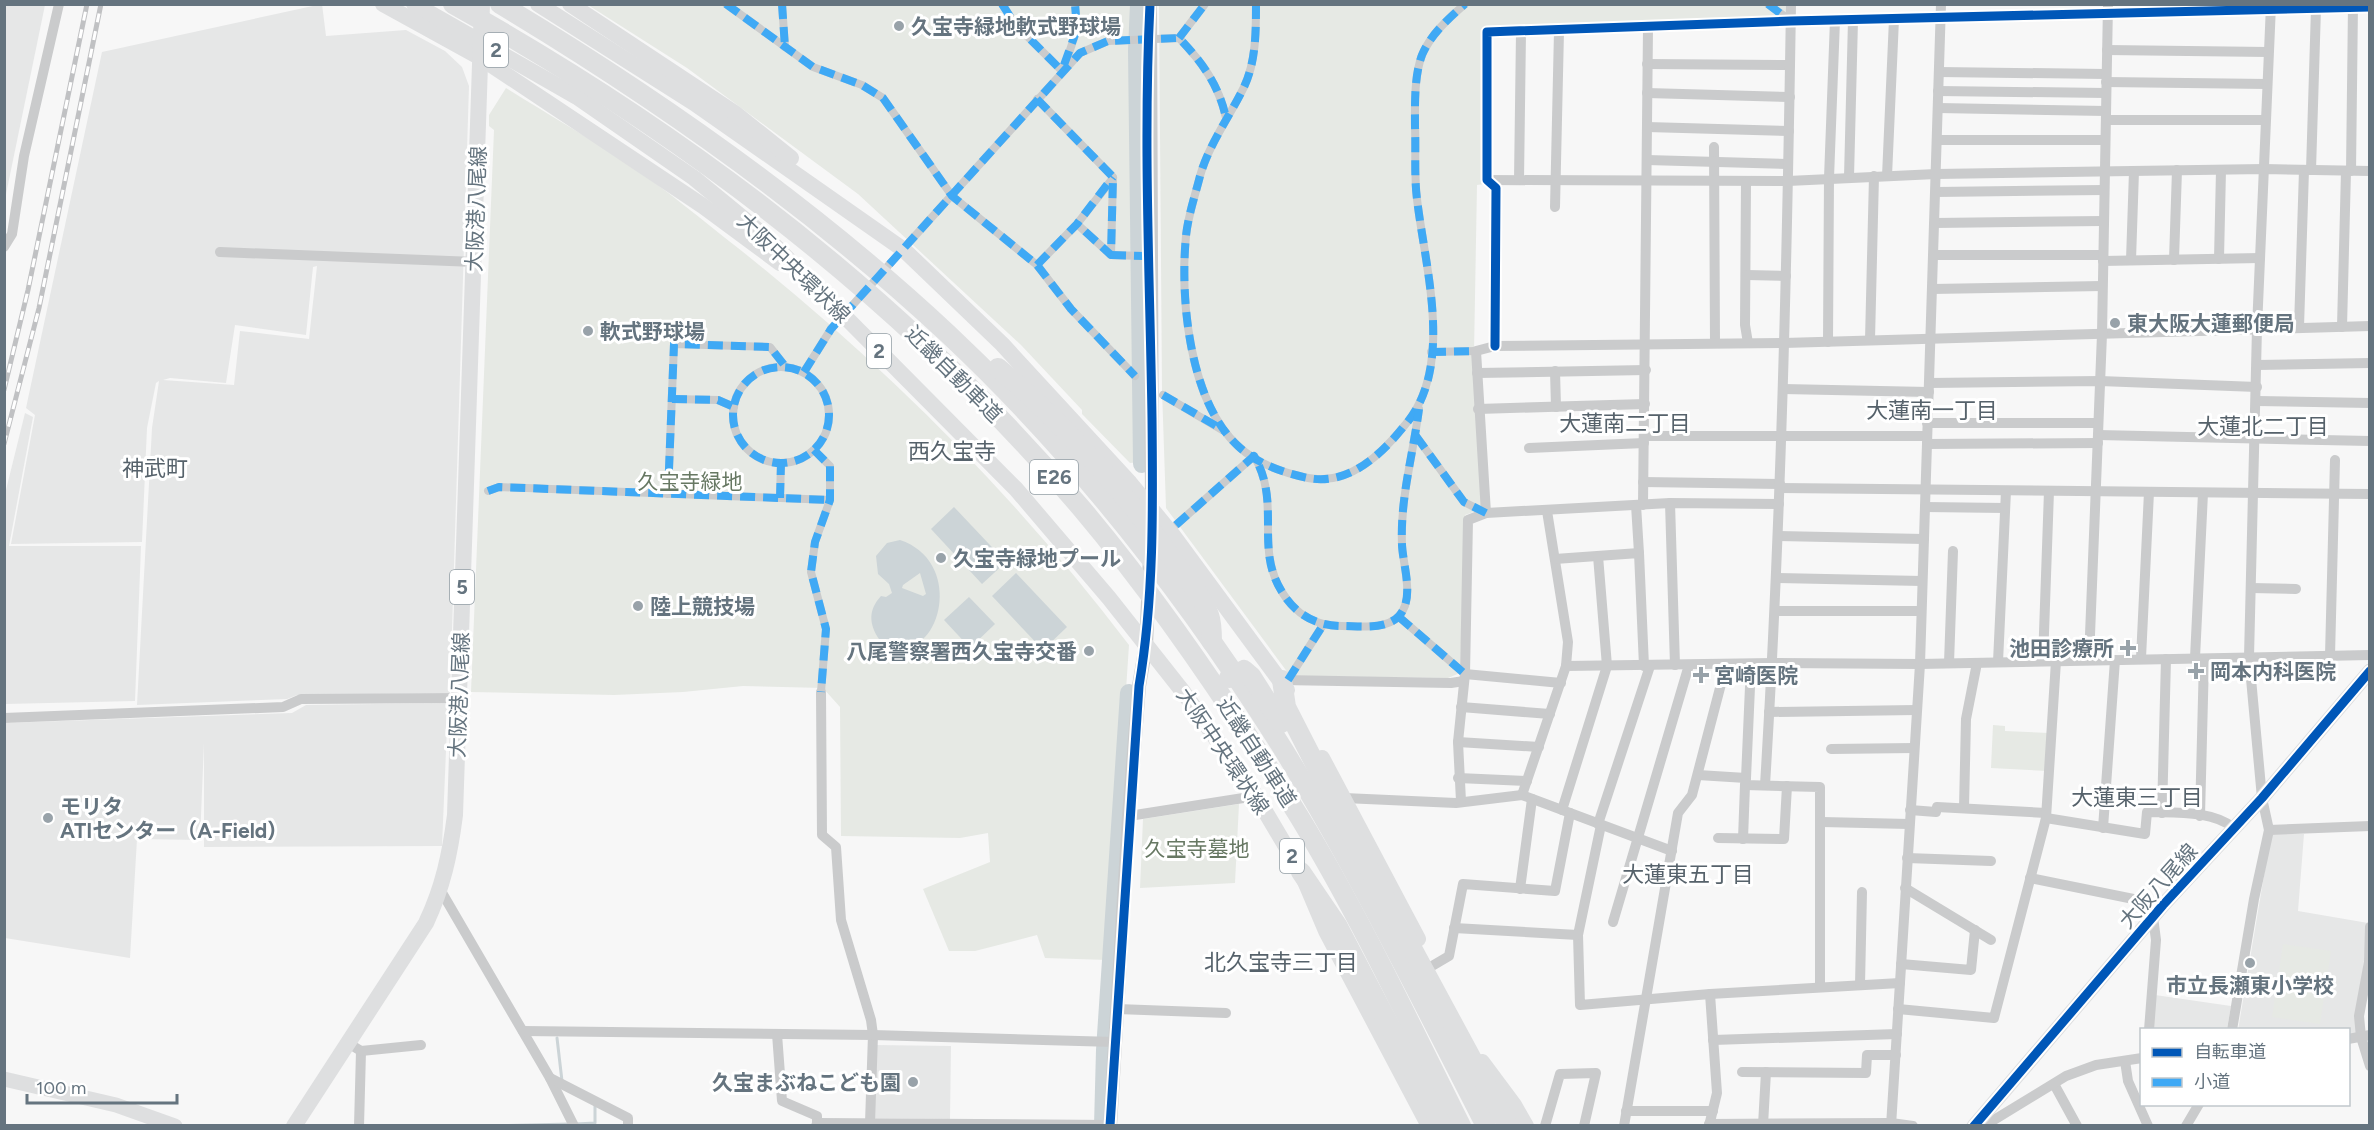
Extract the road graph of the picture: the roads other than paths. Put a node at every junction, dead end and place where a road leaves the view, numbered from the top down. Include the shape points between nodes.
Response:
1 (59, 4) edge
2 (383, 4) edge
3 (414, 4) edge
4 (453, 4) edge
5 (482, 4) edge
6 (500, 4) edge
7 (538, 4) edge
8 (570, 4) edge
9 (726, 4) edge
10 (782, 4) edge
11 (1002, 4) edge
12 (1075, 4) edge
13 (1150, 4) edge
14 (1204, 4) edge
15 (1256, 4) edge
16 (1465, 4) edge
17 (1768, 4) edge
18 (1791, 4) edge
19 (1941, 4) edge
20 (2353, 6) edge
21 (2310, 7) edge
22 (2370, 7) edge
23 (2271, 8) edge
24 (2108, 9) edge
25 (1941, 18) junction
26 (1894, 19) junction
27 (1835, 20) junction
28 (1853, 20) junction
29 (1791, 21) junction
30 (1648, 28) junction
31 (1559, 30) junction
32 (1521, 32) junction
33 (1179, 38) junction
34 (785, 47) junction
35 (2107, 50) junction
36 (2268, 52) junction
37 (481, 58) junction
38 (1647, 64) junction
39 (1790, 65) junction
40 (1062, 70) junction
41 (1939, 72) junction
42 (2106, 83) junction
43 (2266, 84) junction
44 (1938, 91) junction
45 (1647, 93) junction
46 (1790, 97) junction
47 (1037, 99) junction
48 (1938, 108) junction
49 (2106, 115) junction
50 (1226, 118) junction
51 (2265, 120) junction
52 (1647, 127) junction
53 (1789, 131) junction
54 (1937, 140) junction
55 (2105, 140) junction
56 (1714, 147) dead end
57 (1647, 160) junction
58 (1712, 162) junction
59 (1788, 164) junction
60 (2264, 169) junction
61 (2177, 170) junction
62 (2221, 170) junction
63 (2307, 170) junction
64 (2104, 171) junction
65 (2134, 171) junction
66 (2348, 171) junction
67 (2370, 171) edge
68 (1936, 174) junction
69 (1887, 176) junction
70 (1113, 177) junction
71 (1848, 177) junction
72 (1874, 177) junction
73 (1829, 178) junction
74 (1487, 180) junction
75 (1519, 180) junction
76 (1556, 181) junction
77 (1788, 181) junction
78 (1647, 182) junction
79 (1712, 182) junction
80 (1746, 182) junction
81 (2104, 190) junction
82 (1936, 192) junction
83 (952, 196) junction
84 (1555, 207) dead end
85 (2103, 221) junction
86 (1077, 224) junction
87 (1935, 224) junction
88 (4, 247) edge
89 (904, 250) junction
90 (220, 252) dead end
91 (1111, 255) junction
92 (1144, 255) dead end
93 (1934, 255) junction
94 (2103, 258) junction
95 (2260, 258) junction
96 (2219, 259) junction
97 (2131, 260) junction
98 (2174, 260) junction
99 (475, 262) junction
100 (1037, 265) junction
101 (1747, 275) junction
102 (1786, 276) junction
103 (895, 285) junction
104 (2102, 286) junction
105 (814, 288) junction
106 (1932, 289) junction
107 (2370, 326) edge
108 (2299, 327) junction
109 (2342, 327) junction
110 (2257, 328) junction
111 (2102, 334) junction
112 (1930, 339) junction
113 (1870, 340) junction
114 (1828, 342) junction
115 (1646, 343) junction
116 (1715, 343) junction
117 (1748, 343) junction
118 (1784, 343) junction
119 (1495, 346) junction
120 (1476, 351) junction
121 (1431, 352) junction
122 (2370, 363) edge
123 (2257, 365) junction
124 (785, 366) junction
125 (1646, 370) junction
126 (1555, 371) junction
127 (804, 372) junction
128 (1477, 373) junction
129 (1135, 376) dead end
130 (2100, 381) junction
131 (2257, 387) junction
132 (1929, 388) junction
133 (1783, 389) junction
134 (1163, 395) dead end
135 (672, 399) junction
136 (2257, 401) junction
137 (2370, 403) edge
138 (1645, 404) junction
139 (1556, 406) junction
140 (734, 407) junction
141 (1419, 409) junction
142 (1478, 409) junction
143 (1928, 423) junction
144 (1227, 433) junction
145 (1781, 434) junction
146 (2098, 434) junction
147 (1416, 436) junction
148 (2255, 438) junction
149 (1644, 440) junction
150 (1927, 440) junction
151 (2370, 441) edge
152 (1529, 448) dead end
153 (814, 450) junction
154 (1254, 456) junction
155 (2335, 460) dead end
156 (782, 463) junction
157 (1643, 482) junction
158 (1780, 486) junction
159 (1925, 490) junction
160 (488, 491) dead end
161 (2006, 491) junction
162 (2049, 491) junction
163 (2096, 492) junction
164 (2149, 492) junction
165 (2203, 493) junction
166 (2254, 493) junction
167 (668, 494) junction
168 (2334, 494) junction
169 (2370, 494) edge
170 (780, 498) junction
171 (830, 500) junction
172 (1670, 503) junction
173 (1779, 504) junction
174 (1639, 505) junction
175 (1925, 507) junction
176 (2005, 508) junction
177 (1153, 510) junction
178 (1547, 511) junction
179 (1486, 513) junction
180 (1176, 525) dead end
181 (1778, 536) junction
182 (1924, 539) junction
183 (1953, 551) dead end
184 (1639, 552) junction
185 (1598, 556) junction
186 (1555, 559) junction
187 (1776, 578) junction
188 (1923, 581) junction
189 (2251, 588) junction
190 (2296, 589) dead end
191 (1775, 611) junction
192 (1921, 611) junction
193 (1399, 617) junction
194 (1323, 625) junction
195 (1146, 645) junction
196 (2370, 655) edge
197 (2330, 656) junction
198 (2249, 657) junction
199 (2141, 658) junction
200 (2200, 658) junction
201 (2166, 659) junction
202 (2089, 660) junction
203 (2115, 660) junction
204 (2043, 661) junction
205 (2056, 661) junction
206 (1998, 662) junction
207 (1773, 663) junction
208 (1949, 663) junction
209 (1977, 663) junction
210 (1751, 664) junction
211 (1920, 664) junction
212 (1675, 665) junction
213 (1689, 665) junction
214 (1726, 665) junction
215 (1566, 666) junction
216 (1607, 666) junction
217 (1647, 666) junction
218 (2370, 670) edge
219 (1464, 678) junction
220 (1285, 680) junction
221 (1560, 682) junction
222 (1227, 686) dead end
223 (821, 692) joint
224 (1207, 692) dead end
225 (458, 698) junction
226 (1461, 706) junction
227 (1916, 710) junction
228 (1769, 712) junction
229 (1550, 714) junction
230 (4, 718) edge
231 (1458, 742) junction
232 (1539, 747) junction
233 (1914, 748) junction
234 (1831, 749) dead end
235 (1698, 775) junction
236 (1458, 778) junction
237 (1527, 781) junction
238 (1746, 781) junction
239 (1765, 785) junction
240 (1787, 786) junction
241 (1256, 796) junction
242 (1527, 797) junction
243 (1344, 798) junction
244 (2262, 798) junction
245 (1461, 801) junction
246 (1964, 808) junction
247 (1910, 810) junction
248 (1566, 811) junction
249 (2162, 813) junction
250 (2046, 815) junction
251 (1129, 816) junction
252 (2200, 816) junction
253 (1822, 822) junction
254 (1599, 824) junction
255 (1909, 824) junction
256 (2370, 826) edge
257 (2103, 828) junction
258 (2234, 828) junction
259 (2269, 830) junction
260 (1636, 837) junction
261 (1718, 838) dead end
262 (1743, 839) junction
263 (1359, 850) junction
264 (1672, 851) junction
265 (1907, 858) junction
266 (1991, 861) dead end
267 (1301, 872) junction
268 (2030, 878) junction
269 (1905, 888) junction
270 (1520, 889) junction
271 (441, 891) junction
272 (1862, 892) dead end
273 (2158, 911) junction
274 (1613, 922) dead end
275 (2370, 927) edge
276 (1454, 928) junction
277 (1975, 930) junction
278 (1578, 935) junction
279 (1991, 940) dead end
280 (2369, 963) edge
281 (1901, 964) junction
282 (1432, 966) junction
283 (1900, 983) junction
284 (1860, 985) junction
285 (1820, 987) junction
286 (1710, 994) junction
287 (1645, 1000) junction
288 (1117, 1009) junction
289 (1898, 1009) junction
290 (1226, 1013) dead end
291 (2149, 1028) edge
292 (2232, 1028) edge
293 (523, 1031) junction
294 (777, 1034) junction
295 (1897, 1034) junction
296 (873, 1035) junction
297 (2365, 1036) edge
298 (2350, 1039) edge
299 (1713, 1040) junction
300 (1109, 1042) junction
301 (421, 1045) dead end
302 (354, 1047) junction
303 (1896, 1055) junction
304 (2140, 1058) edge
305 (2125, 1061) junction
306 (1482, 1062) junction
307 (2370, 1066) edge
308 (1742, 1072) dead end
309 (1766, 1072) junction
310 (550, 1078) junction
311 (4, 1079) edge
312 (2054, 1084) junction
313 (2198, 1106) edge
314 (1626, 1111) junction
315 (1713, 1111) junction
316 (870, 1123) junction
317 (816, 1124) edge
318 (1891, 1124) edge
319 (176, 1125) edge
320 (294, 1125) edge
321 (359, 1125) edge
322 (574, 1125) edge
323 (628, 1125) edge
324 (1022, 1125) edge
325 (1107, 1125) edge
326 (1427, 1125) edge
327 (1442, 1125) edge
328 (1461, 1125) edge
329 (1486, 1125) edge
330 (1508, 1125) edge
331 (1515, 1125) edge
332 (1526, 1125) edge
333 (1545, 1125) edge
334 (1584, 1125) edge
335 (1623, 1125) edge
336 (1709, 1125) edge
337 (1763, 1125) edge
338 (1913, 1125) edge
339 (1983, 1125) edge
340 (2077, 1125) edge
341 (2148, 1125) edge
342 (2186, 1125) edge

1 - 88 street via 24,156 12,234
2 - 37 main road, 2
3 - 105 main road, 大阪中央環状線 / 2 via 577,97 694,178 766,237
4 - 328 highway, 近畿自動車道 / E26 via 607,96 758,201 880,302 1034,455 1131,571 1261,757 1341,889
5 - 37 main road, 大阪港八尾線 / 5
6 - 103 highway, 近畿自動車道 / E26 via 695,129 773,185
7 - 89 main road via 694,103
8 - 89 main road via 736,114
9 - 34 street
10 - 34 street
11 - 40 street via 1015,24
12 - 40 street via 1077,29
13 - 177 street
14 - 33 street
15 - 50 street via 1256,36 1245,84
16 - 121 street via 1436,32 1422,56 1417,82 1417,197 1433,301
17 - 29 street
18 - 29 street
19 - 25 street
20 - 21 street
20 - 22 street
20 - 66 street
21 - 23 street
21 - 63 street
23 - 24 street
23 - 36 street
24 - 25 street
24 - 35 street
25 - 26 street
25 - 41 street
26 - 28 street
26 - 69 street
27 - 28 street
27 - 29 street
27 - 73 street
28 - 71 street
29 - 30 street
29 - 39 street
30 - 31 street
30 - 38 street
31 - 32 street
31 - 76 street
32 - 74 street via 1487,32
32 - 75 street
33 - 40 street via 1122,39 1098,44 1080,53
33 - 50 street via 1197,56 1216,86
34 - 83 street via 813,68 883,98
35 - 36 street
35 - 42 street
36 - 43 street
37 - 99 main road, 大阪港八尾線 / 5
37 - 105 main road, 2 via 703,206
38 - 39 street
38 - 45 street
39 - 46 street
40 - 47 street
41 - 42 street
41 - 44 street
42 - 43 street
42 - 44 street
42 - 49 street
43 - 51 street
44 - 48 street
45 - 46 street
45 - 52 street
46 - 53 street
47 - 70 street
47 - 83 street
48 - 49 street
48 - 54 street
49 - 51 street
49 - 55 street
50 - 144 street via 1202,171 1191,210 1186,273 1190,336 1198,374
51 - 60 street
52 - 53 street
52 - 57 street
53 - 59 street
54 - 55 street
54 - 68 street
55 - 64 street
56 - 58 street
57 - 58 street
57 - 78 street
58 - 59 street
58 - 79 street
59 - 77 street
60 - 62 street
60 - 63 street
60 - 95 street
61 - 62 street
61 - 65 street
61 - 98 street
62 - 96 street
63 - 66 street
63 - 108 street
64 - 65 street
64 - 68 street
64 - 81 street
65 - 97 street
66 - 67 street
66 - 109 street
68 - 69 street
68 - 82 street
69 - 72 street
70 - 86 street
70 - 91 street
71 - 72 street
71 - 73 street
72 - 113 street
73 - 77 street
73 - 114 street
74 - 75 street
74 - 119 street via 1496,188
75 - 76 street
76 - 78 street
76 - 84 street
77 - 80 street
77 - 102 street
78 - 79 street
78 - 115 street
79 - 80 street
79 - 116 street
80 - 101 street
81 - 82 street
81 - 85 street
82 - 87 street
83 - 100 street
83 - 127 street via 831,329
85 - 87 street
85 - 94 street
86 - 91 street
86 - 100 street
87 - 93 street
89 - 177 main road via 1002,344
90 - 99 street
91 - 92 street
93 - 94 street
93 - 106 street
94 - 97 street
94 - 104 street
95 - 96 street
95 - 110 street
96 - 98 street
97 - 98 street
99 - 225 main road, 大阪港八尾線 / 5
100 - 129 street via 1071,309
101 - 102 street
101 - 117 street
102 - 118 street
103 - 224 highway via 1014,381 1074,438 1163,545 1210,616 1215,665
103 - 329 highway, 近畿自動車道 / E26 via 975,361 1111,510 1240,684 1319,808
104 - 106 street
104 - 111 street
105 - 195 main road, 大阪中央環状線 / 2 via 1016,489
106 - 112 street
107 - 109 street
108 - 109 street
108 - 110 street
110 - 111 street
110 - 123 street
111 - 112 street
111 - 130 street
112 - 113 street
112 - 132 street
113 - 114 street
114 - 118 street
115 - 116 street
115 - 119 street
115 - 125 street
116 - 117 street
117 - 118 street
118 - 133 street
119 - 120 street
120 - 121 street
120 - 128 street
121 - 141 street
122 - 123 street
123 - 131 street
124 - 127 street
124 - 135 street via 770,347 674,344
124 - 140 street via 767,368 752,377 740,390
125 - 126 street
125 - 138 street
126 - 128 street
126 - 139 street
127 - 153 street via 821,387 829,408 827,431
128 - 142 street
130 - 131 street
130 - 132 street
130 - 146 street
131 - 136 street
132 - 133 street
132 - 143 street
133 - 145 street
134 - 144 street
135 - 140 street via 718,400
135 - 167 street
136 - 137 street
136 - 148 street
138 - 139 street
138 - 149 street
139 - 142 street
140 - 156 street via 735,428 745,446 761,459
141 - 147 street
141 - 154 street via 1374,460 1329,480 1274,469
142 - 179 street
143 - 146 street
143 - 150 street
144 - 154 street
145 - 149 street
145 - 150 street
145 - 158 street
146 - 148 street
146 - 150 street
146 - 163 street
147 - 179 street via 1464,502
147 - 193 street via 1402,515 1407,593
148 - 151 street
148 - 166 street
149 - 152 street
149 - 157 street
150 - 159 street
153 - 156 street
153 - 171 street via 830,466
154 - 180 street
154 - 194 street via 1264,474 1270,507 1268,548 1272,573 1296,609
155 - 168 street
156 - 170 street
157 - 158 street
157 - 174 street
158 - 159 street
158 - 173 street
159 - 161 street
159 - 175 street
160 - 167 street via 499,487
161 - 162 street
161 - 176 street
162 - 163 street
162 - 204 street
163 - 164 street
163 - 202 street
164 - 165 street
164 - 199 street
165 - 166 street
165 - 200 street
166 - 168 street
166 - 189 street
167 - 170 street
168 - 169 street
168 - 197 street
170 - 171 street
171 - 223 street via 812,558 812,579 826,629
172 - 173 street
172 - 174 street
172 - 212 street
173 - 181 street
174 - 178 street
174 - 184 street
175 - 176 street
175 - 182 street
176 - 206 street
177 - 195 street
177 - 220 main road
178 - 179 street
178 - 186 street
179 - 219 street via 1468,520
181 - 182 street
181 - 187 street
182 - 188 street
183 - 208 street
184 - 185 street
184 - 217 street
185 - 186 street
185 - 216 street
186 - 215 street via 1568,642
187 - 188 street
187 - 191 street
188 - 192 street
189 - 190 street
189 - 198 street
191 - 192 street
191 - 207 street
192 - 211 street
193 - 194 street via 1377,626
193 - 219 street
194 - 220 street
195 - 241 main road, 大阪中央環状線 / 2
195 - 251 street
196 - 197 street
197 - 198 street
198 - 200 street
198 - 244 street
199 - 201 street
199 - 203 street
200 - 201 street
200 - 252 street
201 - 249 street
202 - 203 street
202 - 205 street
203 - 257 street
204 - 205 street
204 - 206 street
205 - 250 street
206 - 209 street
207 - 210 street
207 - 211 street
207 - 228 street
208 - 209 street
208 - 211 street
209 - 246 street via 1966,719
210 - 214 street
210 - 238 street
211 - 227 street
212 - 213 street
212 - 217 street
213 - 214 street
213 - 260 street
214 - 235 street
215 - 216 street
215 - 221 street
216 - 217 street
216 - 248 street
217 - 254 street
218 - 244 main road, 大阪八尾線
219 - 220 street via 1451,683
219 - 221 street
219 - 226 street
220 - 243 main road
220 - 263 highway via 1286,707
221 - 229 street
222 - 263 highway via 1228,678 1238,672 1244,670 1251,676
223 - 296 street via 822,835 836,847 841,920
225 - 230 street via 301,699 283,707
225 - 271 main road, 大阪港八尾線 / 5 via 455,815
226 - 229 street
226 - 231 street
227 - 228 street
227 - 233 street
228 - 239 street
229 - 232 street
231 - 232 street
231 - 236 street
232 - 237 street
233 - 234 street
233 - 247 street
235 - 238 street
235 - 264 street via 1692,795 1678,813
236 - 237 street
236 - 245 street
237 - 242 street
238 - 239 street
238 - 262 street
239 - 240 street
240 - 253 street via 1820,787
240 - 262 street via 1784,838
241 - 251 street
241 - 267 main road, 大阪中央環状線 / 2
242 - 245 street
242 - 248 street
242 - 270 street
243 - 245 street
243 - 282 main road
244 - 258 main road, 大阪八尾線
244 - 259 street
246 - 247 street
246 - 250 street
247 - 255 street
248 - 254 street
248 - 270 street via 1555,891
249 - 252 street
249 - 257 street via 2147,813 2145,834
250 - 257 street
250 - 268 street
251 - 288 street
252 - 258 street via 2222,818
253 - 255 street
253 - 285 street
254 - 260 street
254 - 278 street
255 - 265 street
256 - 259 street
258 - 273 main road, 大阪八尾線
259 - 292 street
260 - 264 street
260 - 274 street
261 - 262 street
263 - 330 highway
264 - 287 street
265 - 266 street
265 - 269 street
267 - 326 main road, 大阪中央環状線 / 2 via 1326,931
267 - 327 highway via 1337,925
268 - 273 street
268 - 289 street via 1994,1018
269 - 277 street
269 - 281 street
270 - 276 street via 1463,884
271 - 293 street
271 - 302 main road, 大阪港八尾線 / 5
272 - 284 street
273 - 291 street
273 - 339 main road, 大阪八尾線
275 - 280 street
276 - 278 street
276 - 282 street via 1449,956
277 - 279 street
277 - 281 street via 1971,970
278 - 287 street via 1580,1005
280 - 297 street via 2360,1016
281 - 283 street
282 - 306 main road
283 - 284 street
283 - 289 street
284 - 285 street
285 - 286 street
286 - 287 street
286 - 299 street
287 - 314 street
288 - 290 street
288 - 300 street
289 - 295 street
293 - 294 street
293 - 310 street
294 - 296 street
294 - 317 street via 782,1101 817,1116
295 - 299 street
295 - 303 street
296 - 300 street
296 - 316 street
297 - 298 street
297 - 307 street
299 - 315 street via 1717,1092
300 - 325 street
301 - 302 street
302 - 320 main road, 大阪港八尾線 / 5
302 - 321 street
303 - 309 street via 1867,1055 1866,1073
303 - 318 street
304 - 305 street
305 - 312 street via 2096,1065
305 - 341 street via 2128,1082
306 - 331 main road
306 - 332 main road
308 - 309 street
309 - 337 street
310 - 322 street
310 - 323 street via 628,1118
311 - 319 main road via 116,1105
312 - 339 street
312 - 340 street
313 - 342 street
314 - 315 street
314 - 335 street
315 - 336 street
316 - 317 street
316 - 324 street
318 - 337 street
318 - 338 street
324 - 325 street
333 - 334 street via 1560,1074 1596,1073
336 - 337 street

